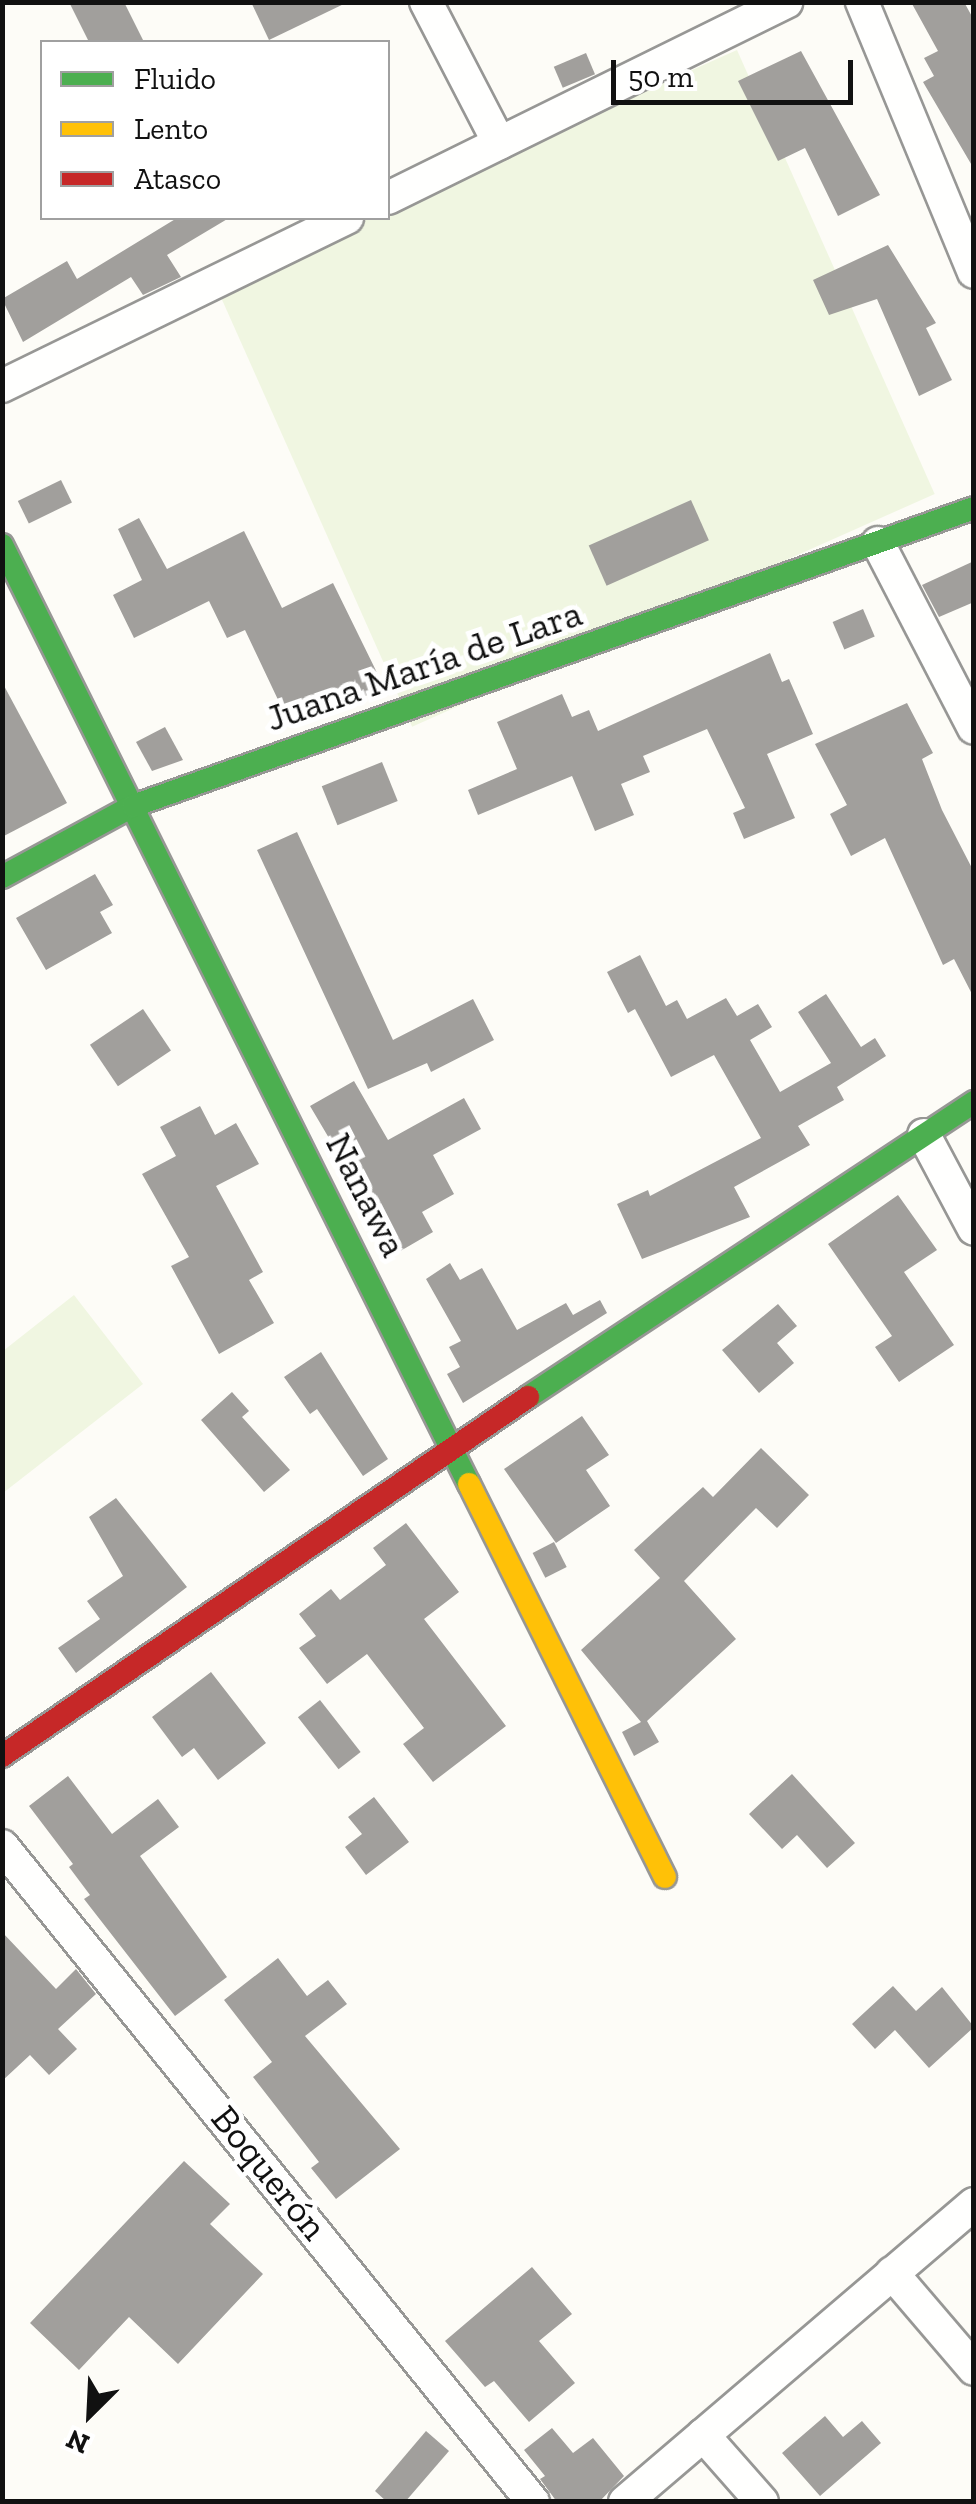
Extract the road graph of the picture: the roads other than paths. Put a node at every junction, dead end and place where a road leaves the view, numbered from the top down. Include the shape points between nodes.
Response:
1 (426, 2) edge
2 (786, 2) edge
3 (862, 2) edge
4 (499, 143) junction
5 (390, 197) edge
6 (343, 220) edge
7 (974, 272) edge
8 (2, 386) edge
9 (974, 508) edge
10 (878, 542) junction
11 (2, 545) edge
12 (974, 728) edge
13 (133, 806) junction
14 (2, 877) edge
15 (974, 1102) edge
16 (924, 1136) junction
17 (974, 1229) edge
18 (453, 1446) junction
19 (2, 1756) edge
20 (2, 1846) edge
21 (665, 1877) dead end
22 (974, 2204) edge
23 (892, 2274) junction
24 (974, 2369) edge
25 (703, 2434) junction
26 (533, 2502) edge
27 (624, 2502) edge
28 (762, 2502) edge

1 - 4 street
2 - 4 street
3 - 7 street
4 - 5 street
6 - 8 street
9 - 10 street, Juana María de Lara
10 - 12 street
10 - 13 street, Juana María de Lara
11 - 13 street, Nanawa
13 - 14 street, Juana María de Lara
13 - 18 street, Nanawa
15 - 16 street
16 - 17 street
16 - 18 street
18 - 19 street
18 - 21 street, Nanawa
20 - 26 street, Boquerón
22 - 23 street
23 - 24 street
23 - 25 street
25 - 27 street
25 - 28 street

